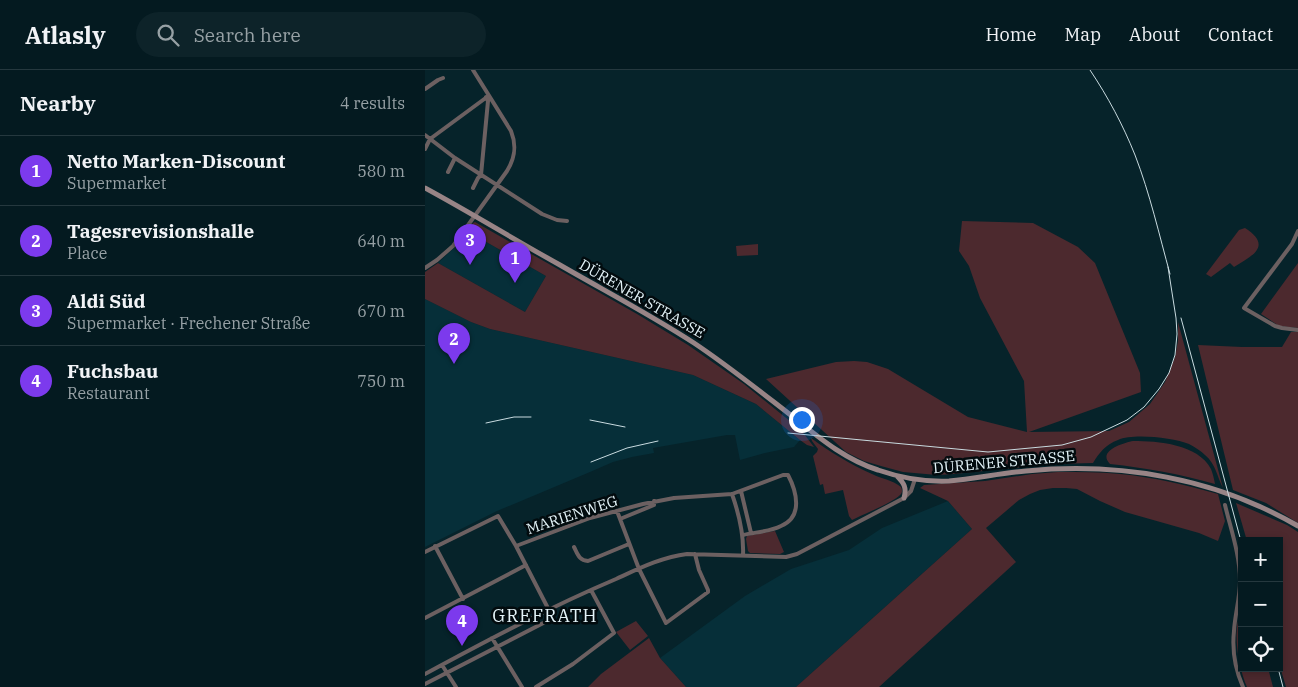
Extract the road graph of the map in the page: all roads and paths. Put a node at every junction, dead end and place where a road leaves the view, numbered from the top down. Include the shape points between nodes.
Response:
1 (473, 70) edge
2 (443, 78) dead end
3 (425, 89) edge
4 (488, 96) junction
5 (425, 136) edge
6 (430, 139) junction
7 (425, 150) edge
8 (455, 158) junction
9 (448, 172) dead end
10 (481, 175) junction
11 (497, 185) junction
12 (425, 188) edge
13 (473, 188) dead end
14 (475, 216) junction
15 (567, 221) dead end
16 (1298, 231) edge
17 (425, 268) edge
18 (1298, 330) edge
19 (897, 476) junction
20 (915, 479) junction
21 (741, 491) junction
22 (732, 494) junction
23 (904, 498) junction
24 (654, 501) junction
25 (1225, 505) dead end
26 (635, 506) junction
27 (745, 510) junction
28 (617, 511) junction
29 (738, 511) junction
30 (637, 512) junction
31 (620, 519) junction
32 (1298, 526) edge
33 (751, 533) junction
34 (743, 535) junction
35 (629, 544) junction
36 (435, 546) junction
37 (516, 546) junction
38 (575, 547) dead end
39 (425, 552) edge
40 (695, 554) junction
41 (743, 555) junction
42 (526, 565) junction
43 (639, 569) junction
44 (591, 590) junction
45 (463, 599) junction
46 (550, 610) junction
47 (425, 618) edge
48 (492, 638) junction
49 (498, 647) junction
50 (442, 665) junction
51 (447, 673) junction
52 (425, 674) edge
53 (425, 684) edge
54 (456, 687) edge
55 (522, 687) edge
56 (536, 687) edge
57 (1243, 687) edge

1 - 4 street
2 - 3 street
4 - 6 street
4 - 10 street
4 - 11 street via 515,142 512,164
5 - 6 street
6 - 7 street
6 - 8 street
8 - 9 street
8 - 10 street
10 - 11 street
10 - 13 street
11 - 14 street
11 - 15 street via 542,214
12 - 14 main road, DÜRENER STRASSE
14 - 17 street via 447,253
14 - 19 main road, DÜRENER STRASSE via 693,342 844,455
16 - 18 street via 1292,244 1244,308 1275,326
19 - 20 main road, DÜRENER STRASSE
19 - 23 main road via 905,487
20 - 23 street via 911,491
20 - 32 main road, DÜRENER STRASSE via 952,481 1055,468 1114,469 1165,476 1223,492
21 - 22 street, MARIENWEG
21 - 27 street
21 - 33 street, MARIENWEG via 786,475 790,477 797,500 795,512 783,525
22 - 24 street, MARIENWEG
22 - 29 street
23 - 41 street via 797,554 786,557
24 - 26 street, MARIENWEG
24 - 30 street, MARIENWEG via 654,505
25 - 57 street via 1240,571 1233,646
26 - 28 street, MARIENWEG
26 - 30 street, MARIENWEG
27 - 29 street
27 - 33 street
28 - 31 street
28 - 37 street, MARIENWEG
29 - 34 street
30 - 31 street, MARIENWEG
31 - 35 street
33 - 34 street
34 - 41 street
35 - 38 street via 588,561 580,558
35 - 43 street
36 - 37 street via 498,516
36 - 39 street
36 - 45 street
37 - 42 street
40 - 41 street
40 - 43 street via 671,557
40 - 43 street via 708,592 666,623
42 - 45 street
42 - 46 street
43 - 44 street
44 - 46 street
44 - 56 street via 614,633
45 - 47 street
46 - 48 street
46 - 49 street via 553,618
48 - 49 street
48 - 50 street
49 - 51 street
49 - 55 street
50 - 51 street
50 - 52 street
51 - 53 street
51 - 54 street

